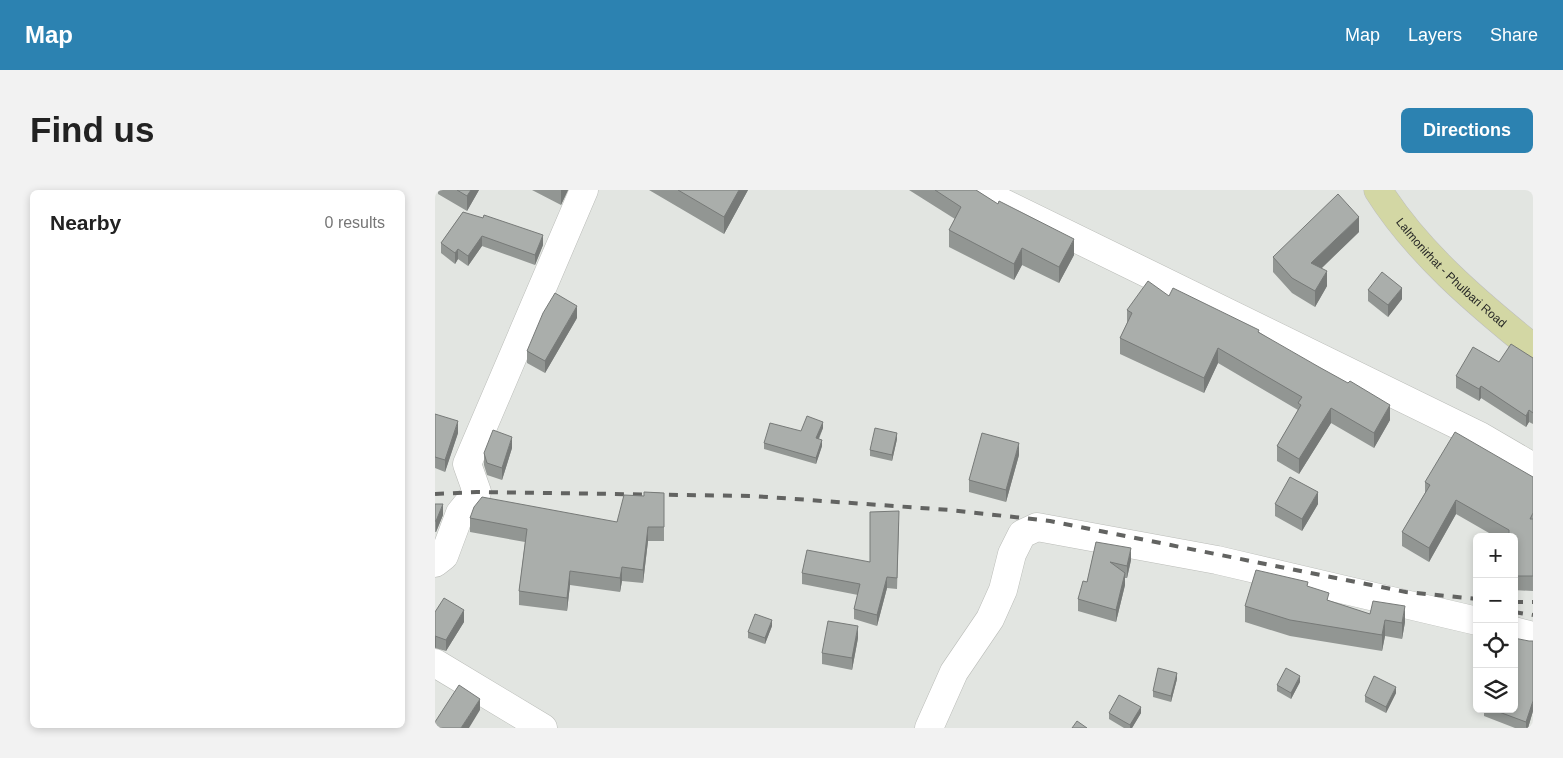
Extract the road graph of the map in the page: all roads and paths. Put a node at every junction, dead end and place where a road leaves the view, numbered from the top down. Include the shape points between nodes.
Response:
1 (584, 190) edge
2 (1378, 190) edge
3 (981, 191) edge
4 (1533, 348) edge
5 (1533, 467) edge
6 (435, 563) edge
7 (1473, 621) edge
8 (1518, 632) edge
9 (1533, 636) edge
10 (435, 663) edge
11 (543, 728) edge
12 (929, 728) edge

1 - 6 street via 467,464 477,492 460,513 444,556
2 - 4 main road, Lalmonirhat - Phulbari Road via 1436,264
3 - 5 street via 1479,436
7 - 12 street via 1217,560 1037,527 1022,534 990,619 954,672
8 - 9 street
10 - 11 street

